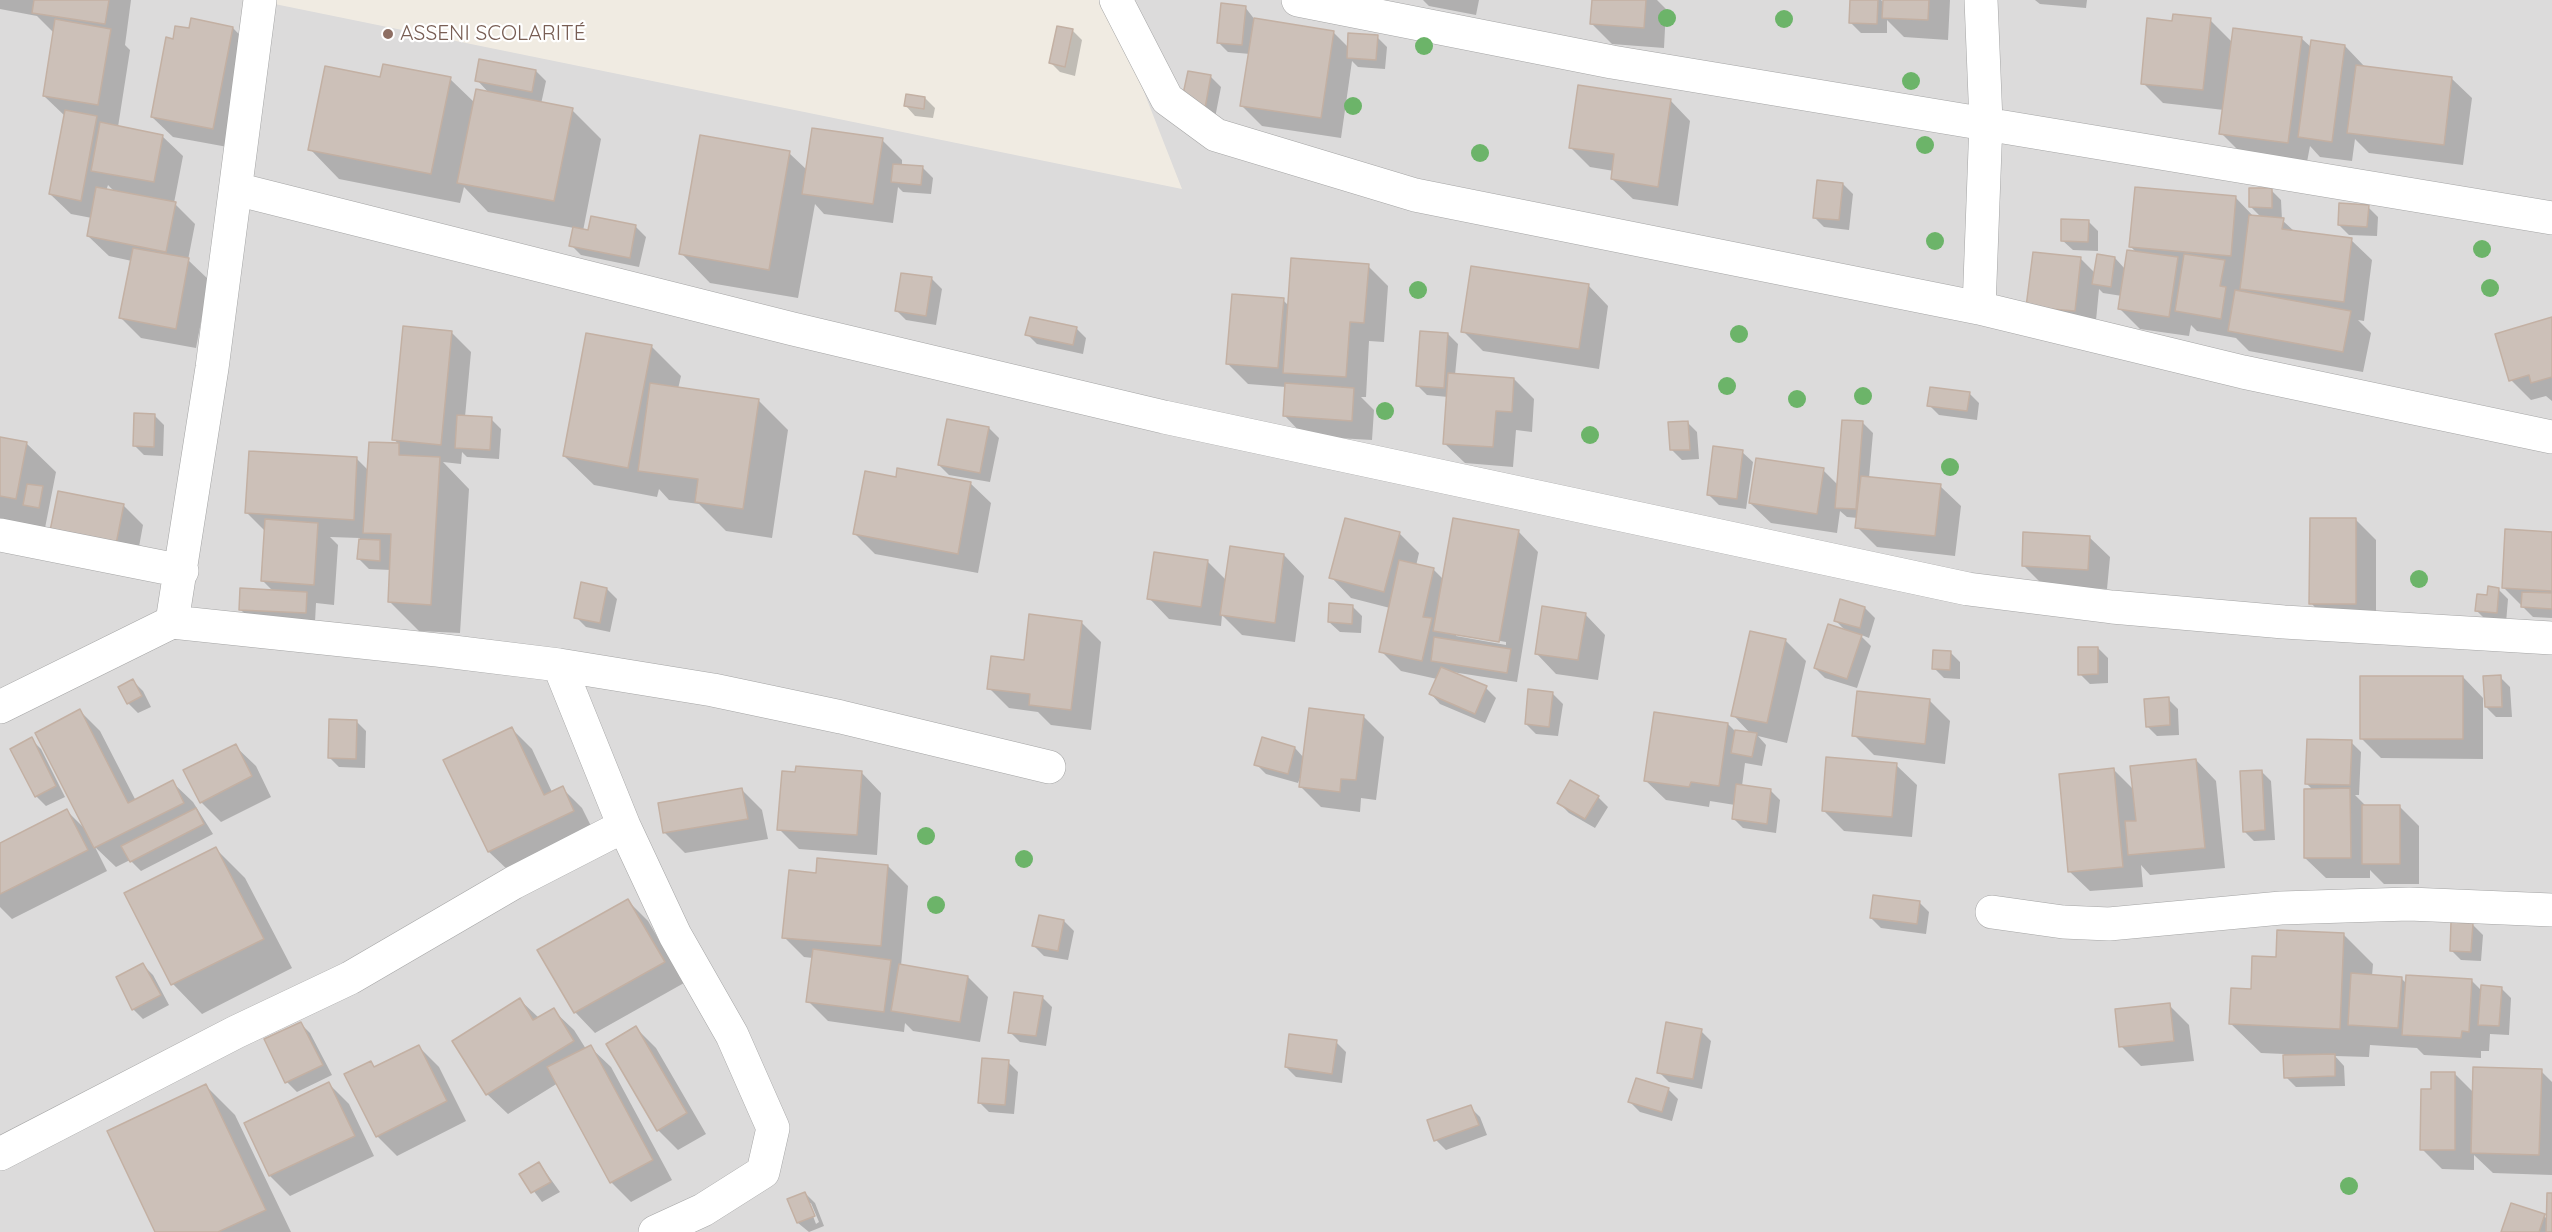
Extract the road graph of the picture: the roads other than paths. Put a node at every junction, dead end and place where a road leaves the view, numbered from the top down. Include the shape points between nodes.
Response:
1 (260, 0) edge
2 (1116, 0) edge
3 (1298, 0) edge
4 (1981, 0) edge
5 (1986, 122) junction
6 (236, 189) junction
7 (2552, 218) edge
8 (1978, 308) junction
9 (2552, 436) edge
10 (0, 536) edge
11 (182, 571) junction
12 (172, 622) junction
13 (2552, 638) edge
14 (559, 665) junction
15 (0, 707) edge
16 (1048, 767) dead end
17 (624, 826) junction
18 (2552, 910) edge
19 (1992, 912) dead end
20 (0, 1154) edge
21 (655, 1232) edge

1 - 6 street
2 - 8 street via 1167,99 1216,135 1415,195
3 - 5 street via 1612,62
4 - 5 street
5 - 7 street
5 - 8 street
6 - 11 street
6 - 13 street via 793,329 1164,417 1968,589 2284,622
8 - 9 street via 2243,372
10 - 11 street
11 - 12 street
12 - 14 street
12 - 15 street
14 - 16 street via 713,690
14 - 17 street
17 - 20 street via 513,883 350,978
17 - 21 street via 675,935 732,1035 773,1128 763,1172 703,1210
18 - 19 street via 2409,904 2281,908 2109,924

